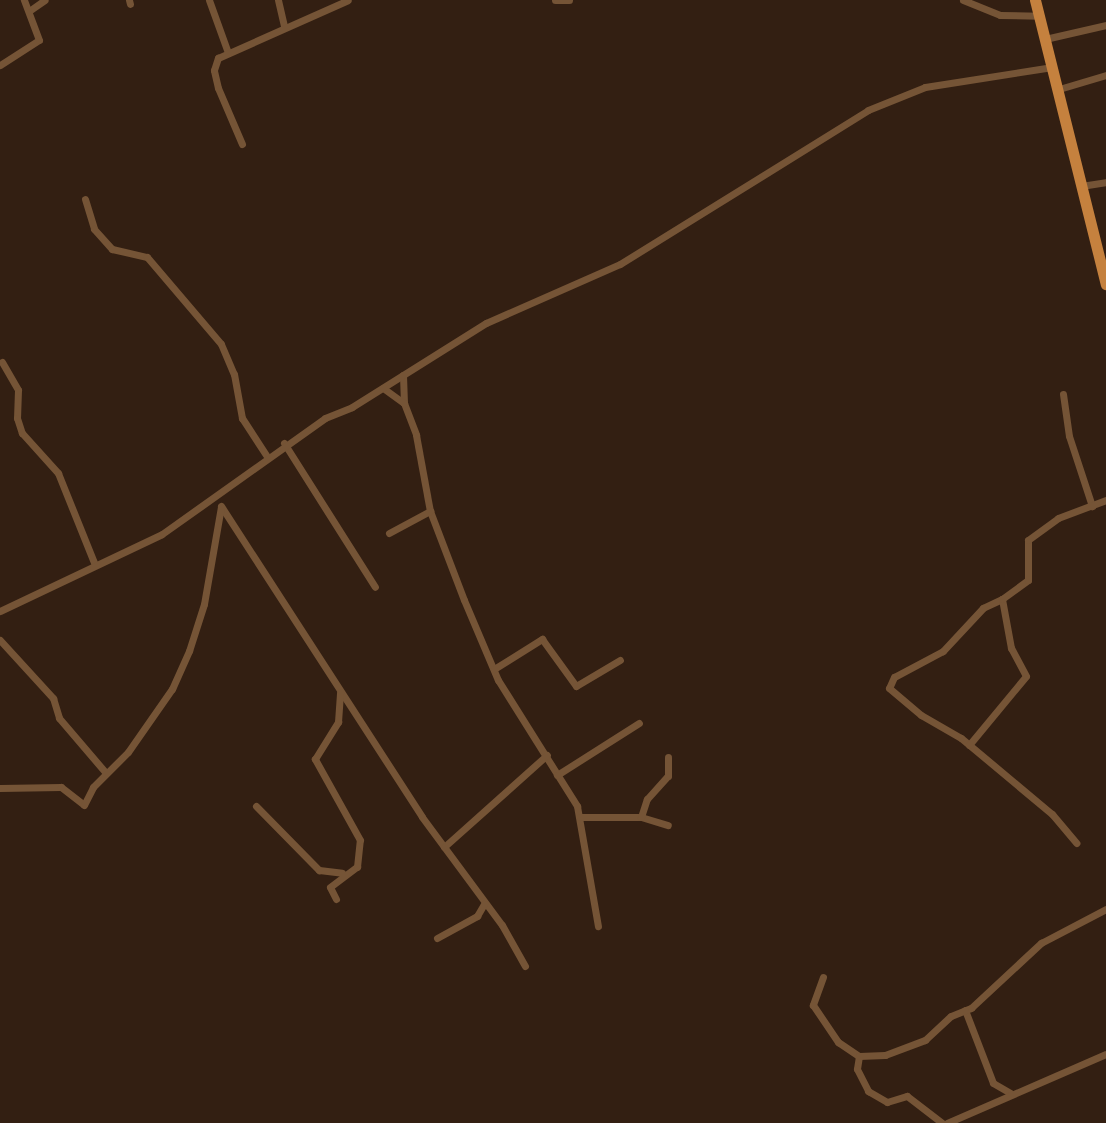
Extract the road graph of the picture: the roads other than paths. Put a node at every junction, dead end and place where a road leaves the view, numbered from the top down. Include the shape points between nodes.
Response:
1 (24, 0) edge
2 (45, 0) edge
3 (209, 0) edge
4 (278, 0) edge
5 (345, 0) edge
6 (555, 0) edge
7 (569, 0) edge
8 (963, 0) edge
9 (1035, 0) edge
10 (29, 11) junction
11 (1039, 16) junction
12 (1106, 25) edge
13 (284, 26) junction
14 (1045, 39) junction
15 (227, 50) junction
16 (0, 65) edge
17 (1052, 67) junction
18 (1106, 75) edge
19 (1059, 89) junction
20 (242, 144) dead end
21 (1106, 182) edge
22 (1081, 186) junction
23 (85, 199) dead end
24 (1106, 284) edge
25 (2, 362) edge
26 (403, 375) junction
27 (383, 388) junction
28 (1063, 394) dead end
29 (404, 403) junction
30 (284, 443) junction
31 (266, 455) junction
32 (223, 493) junction
33 (1106, 500) edge
34 (221, 506) junction
35 (1092, 506) junction
36 (430, 511) junction
37 (389, 533) dead end
38 (95, 565) junction
39 (375, 587) dead end
40 (1002, 599) junction
41 (0, 611) edge
42 (0, 640) edge
43 (620, 660) dead end
44 (494, 669) junction
45 (340, 690) junction
46 (639, 723) dead end
47 (969, 745) junction
48 (547, 755) junction
49 (668, 757) dead end
50 (106, 773) junction
51 (557, 775) junction
52 (0, 788) edge
53 (256, 806) dead end
54 (580, 817) junction
55 (641, 817) junction
56 (668, 825) dead end
57 (1076, 843) dead end
58 (444, 847) junction
59 (348, 871) junction
60 (336, 899) dead end
61 (484, 904) junction
62 (1106, 909) edge
63 (598, 926) dead end
64 (437, 938) dead end
65 (525, 966) dead end
66 (823, 977) dead end
67 (965, 1010) junction
68 (1106, 1054) edge
69 (859, 1056) junction
70 (1012, 1094) junction
71 (945, 1123) edge

1 - 10 street
2 - 10 street
3 - 15 street
4 - 13 street
5 - 13 street
6 - 7 street
8 - 11 street via 1000,15
9 - 11 main road
10 - 16 street via 39,40
11 - 14 main road
12 - 14 street
13 - 15 street
14 - 17 main road
15 - 20 street via 214,70
17 - 19 main road
17 - 26 street via 949,82 889,99 620,264 486,323
18 - 19 street
19 - 22 main road
21 - 22 street
22 - 24 main road
23 - 31 street via 94,229 112,249 147,257 221,344 234,374 242,418
25 - 38 street via 18,390 22,433 58,473
26 - 27 street
26 - 29 street
27 - 29 street
27 - 30 street
28 - 35 street via 1069,436
29 - 36 street via 416,435
30 - 31 street
30 - 39 street
31 - 32 street
32 - 34 street
32 - 38 street via 162,534
33 - 35 street
34 - 45 street
34 - 50 street via 204,604 179,676 128,752
35 - 40 street via 1058,518 1028,540 1028,580
36 - 37 street
36 - 44 street
38 - 41 street
40 - 47 street via 1011,648 1026,676
40 - 47 street via 983,608 943,651 894,677 889,688
42 - 50 street via 53,698 59,718
43 - 44 street via 573,685 542,639
44 - 48 street
45 - 58 street
45 - 59 street via 338,722 315,759 360,840 359,863
46 - 51 street
47 - 57 street via 1052,814
48 - 51 street
48 - 58 street
49 - 55 street via 668,776 647,799
50 - 52 street via 84,805 61,787
51 - 54 street
53 - 59 street via 319,870
54 - 55 street
54 - 63 street
55 - 56 street
58 - 61 street
59 - 60 street via 330,887
61 - 64 street via 477,916
61 - 65 street
62 - 67 street via 1041,943
66 - 69 street via 813,1005 838,1042
67 - 69 street via 925,1040 885,1055
67 - 70 street via 993,1083
68 - 70 street
69 - 71 street via 857,1069 876,1099 907,1096
70 - 71 street

